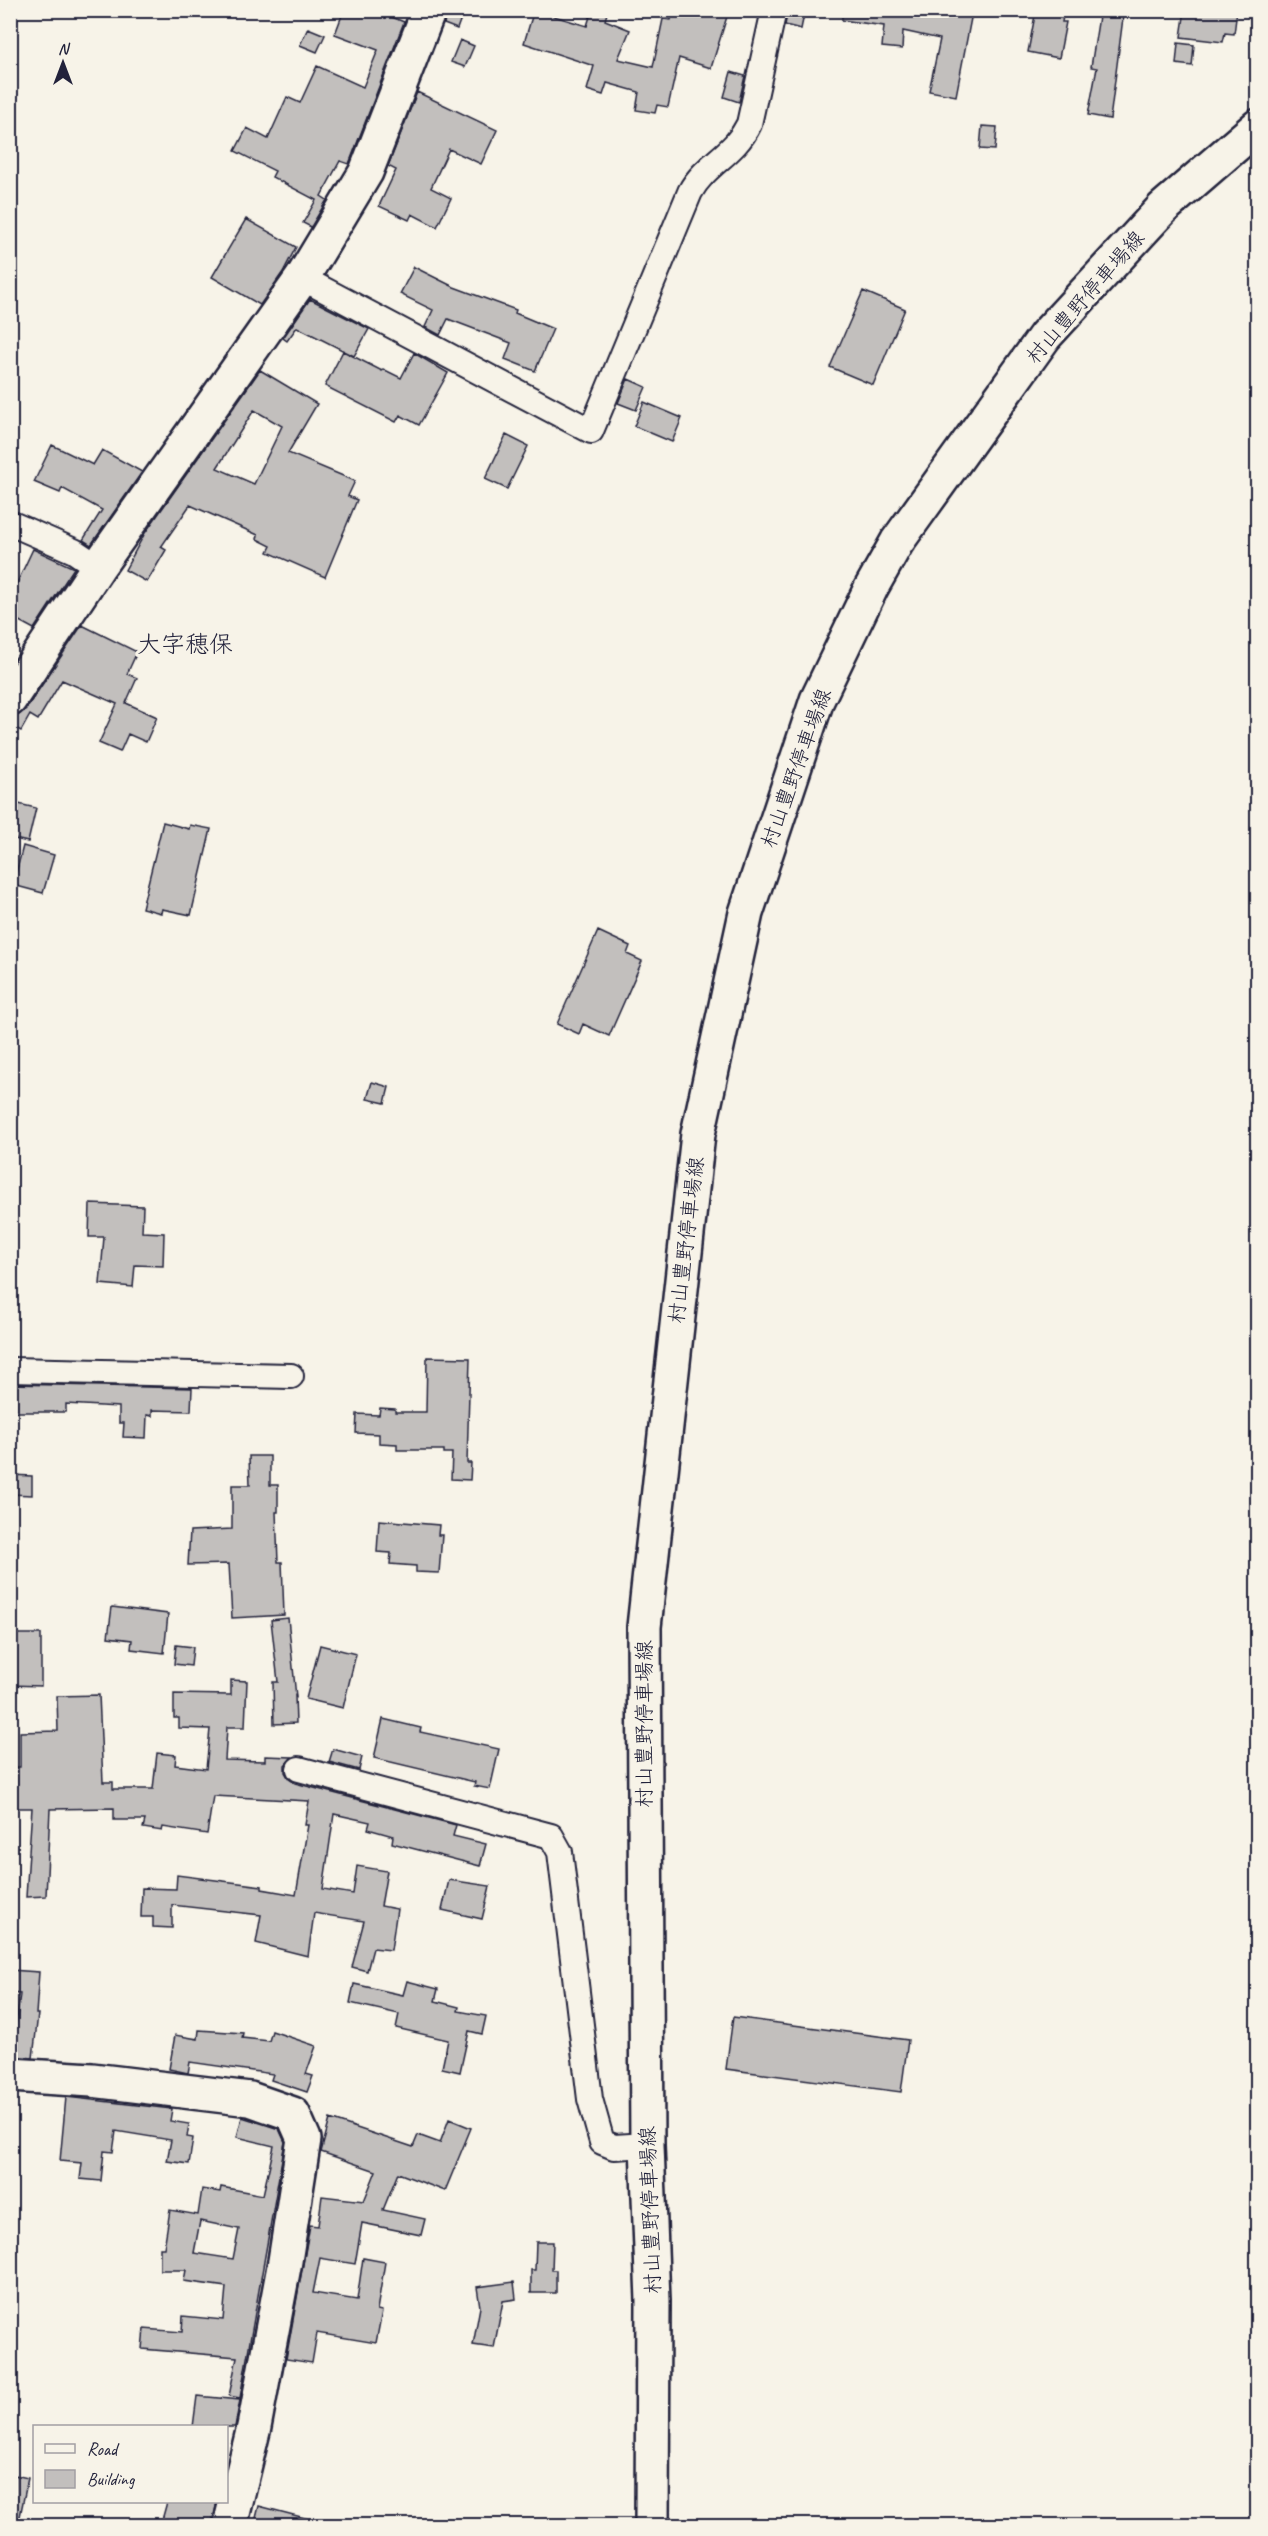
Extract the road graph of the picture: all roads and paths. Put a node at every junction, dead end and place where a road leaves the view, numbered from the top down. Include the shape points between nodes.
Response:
1 (429, 10) edge
2 (774, 10) edge
3 (1257, 126) edge
4 (302, 278) junction
5 (10, 523) edge
6 (98, 567) junction
7 (10, 699) edge
8 (10, 1370) edge
9 (291, 1377) dead end
10 (300, 1769) dead end
11 (10, 2075) edge
12 (647, 2145) junction
13 (230, 2526) edge
14 (652, 2526) edge

1 - 4 main road via 366,172
2 - 4 street via 749,124 741,140 697,179 690,192 591,431
3 - 12 main road, 村山豊野停車場線 via 1163,208 1045,336 897,542 817,700 752,892 698,1134 644,1627
4 - 6 main road
5 - 6 street via 74,551
6 - 7 main road
8 - 9 street
10 - 12 street via 551,1836 560,1852 590,2099 602,2142 614,2148
11 - 13 main road via 92,2079 250,2099 293,2115 304,2139 254,2427
12 - 14 main road, 村山豊野停車場線 via 653,2301

